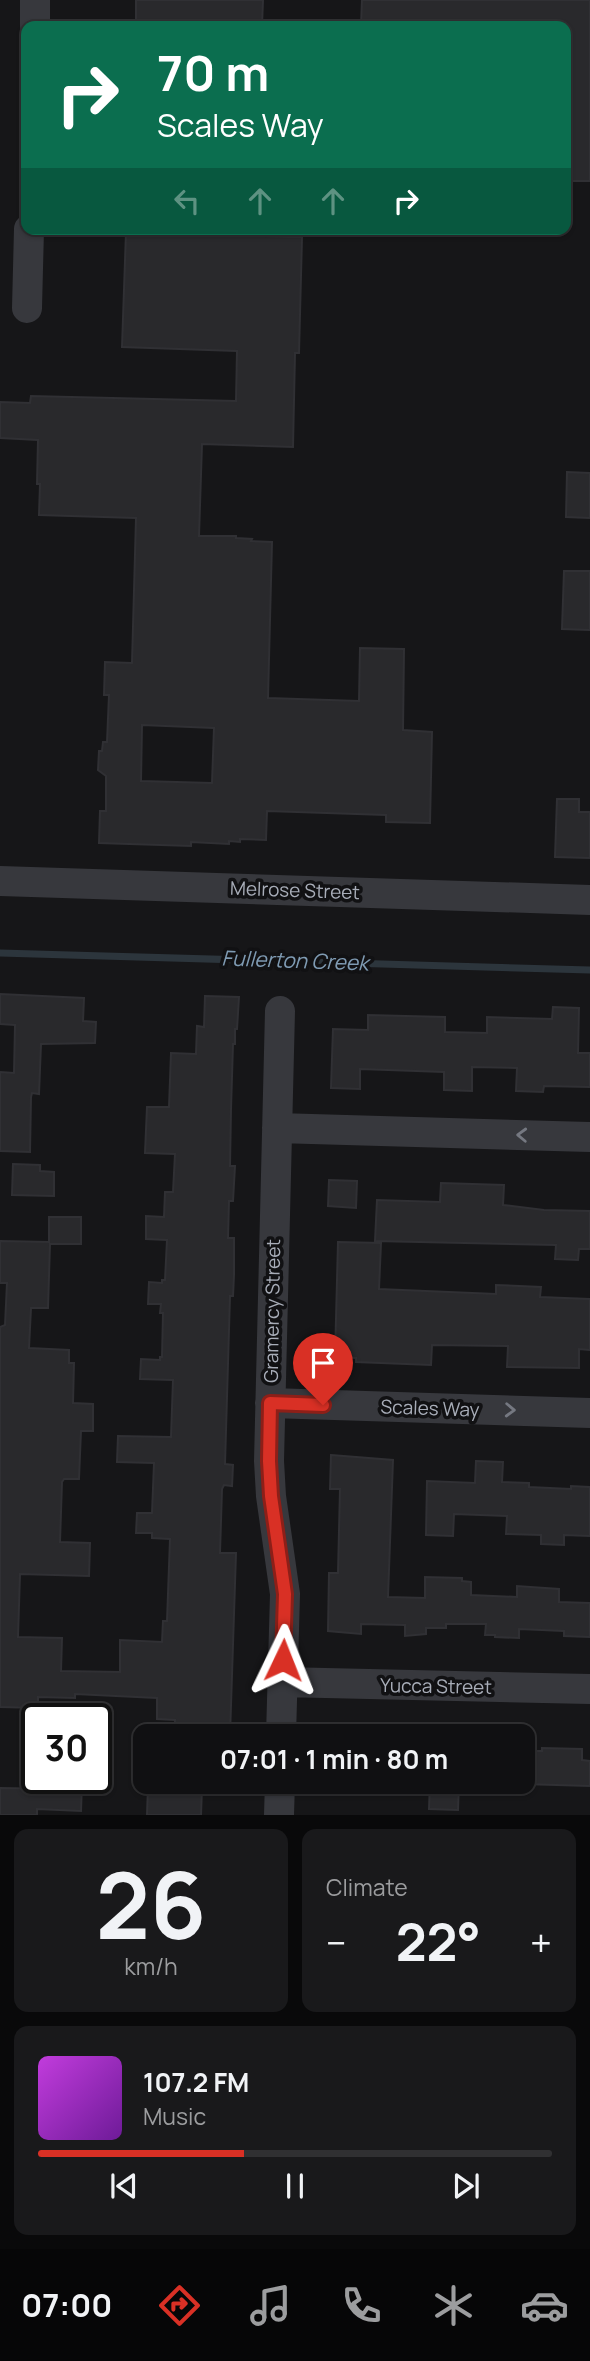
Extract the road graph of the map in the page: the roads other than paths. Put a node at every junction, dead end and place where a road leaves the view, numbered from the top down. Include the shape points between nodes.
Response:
1 (36, 0) edge
2 (35, 21) edge
3 (29, 235) edge
4 (27, 308) dead end
5 (0, 881) edge
6 (590, 900) edge
7 (279, 1011) dead end
8 (277, 1128) junction
9 (590, 1137) edge
10 (270, 1403) junction
11 (590, 1413) edge
12 (282, 1682) junction
13 (590, 1689) edge
14 (281, 1724) edge
15 (280, 1794) edge
16 (279, 1815) edge

1 - 2 street
3 - 4 street
5 - 6 street, Melrose Street
7 - 8 street, Gramercy Street
9 -> 8 street
8 - 10 street, Gramercy Street
10 -> 11 street, Scales Way
10 - 12 street, Gramercy Street via 271,1496 285,1594
12 - 13 street, Yucca Street
12 - 14 street, Gramercy Street
15 - 16 street

